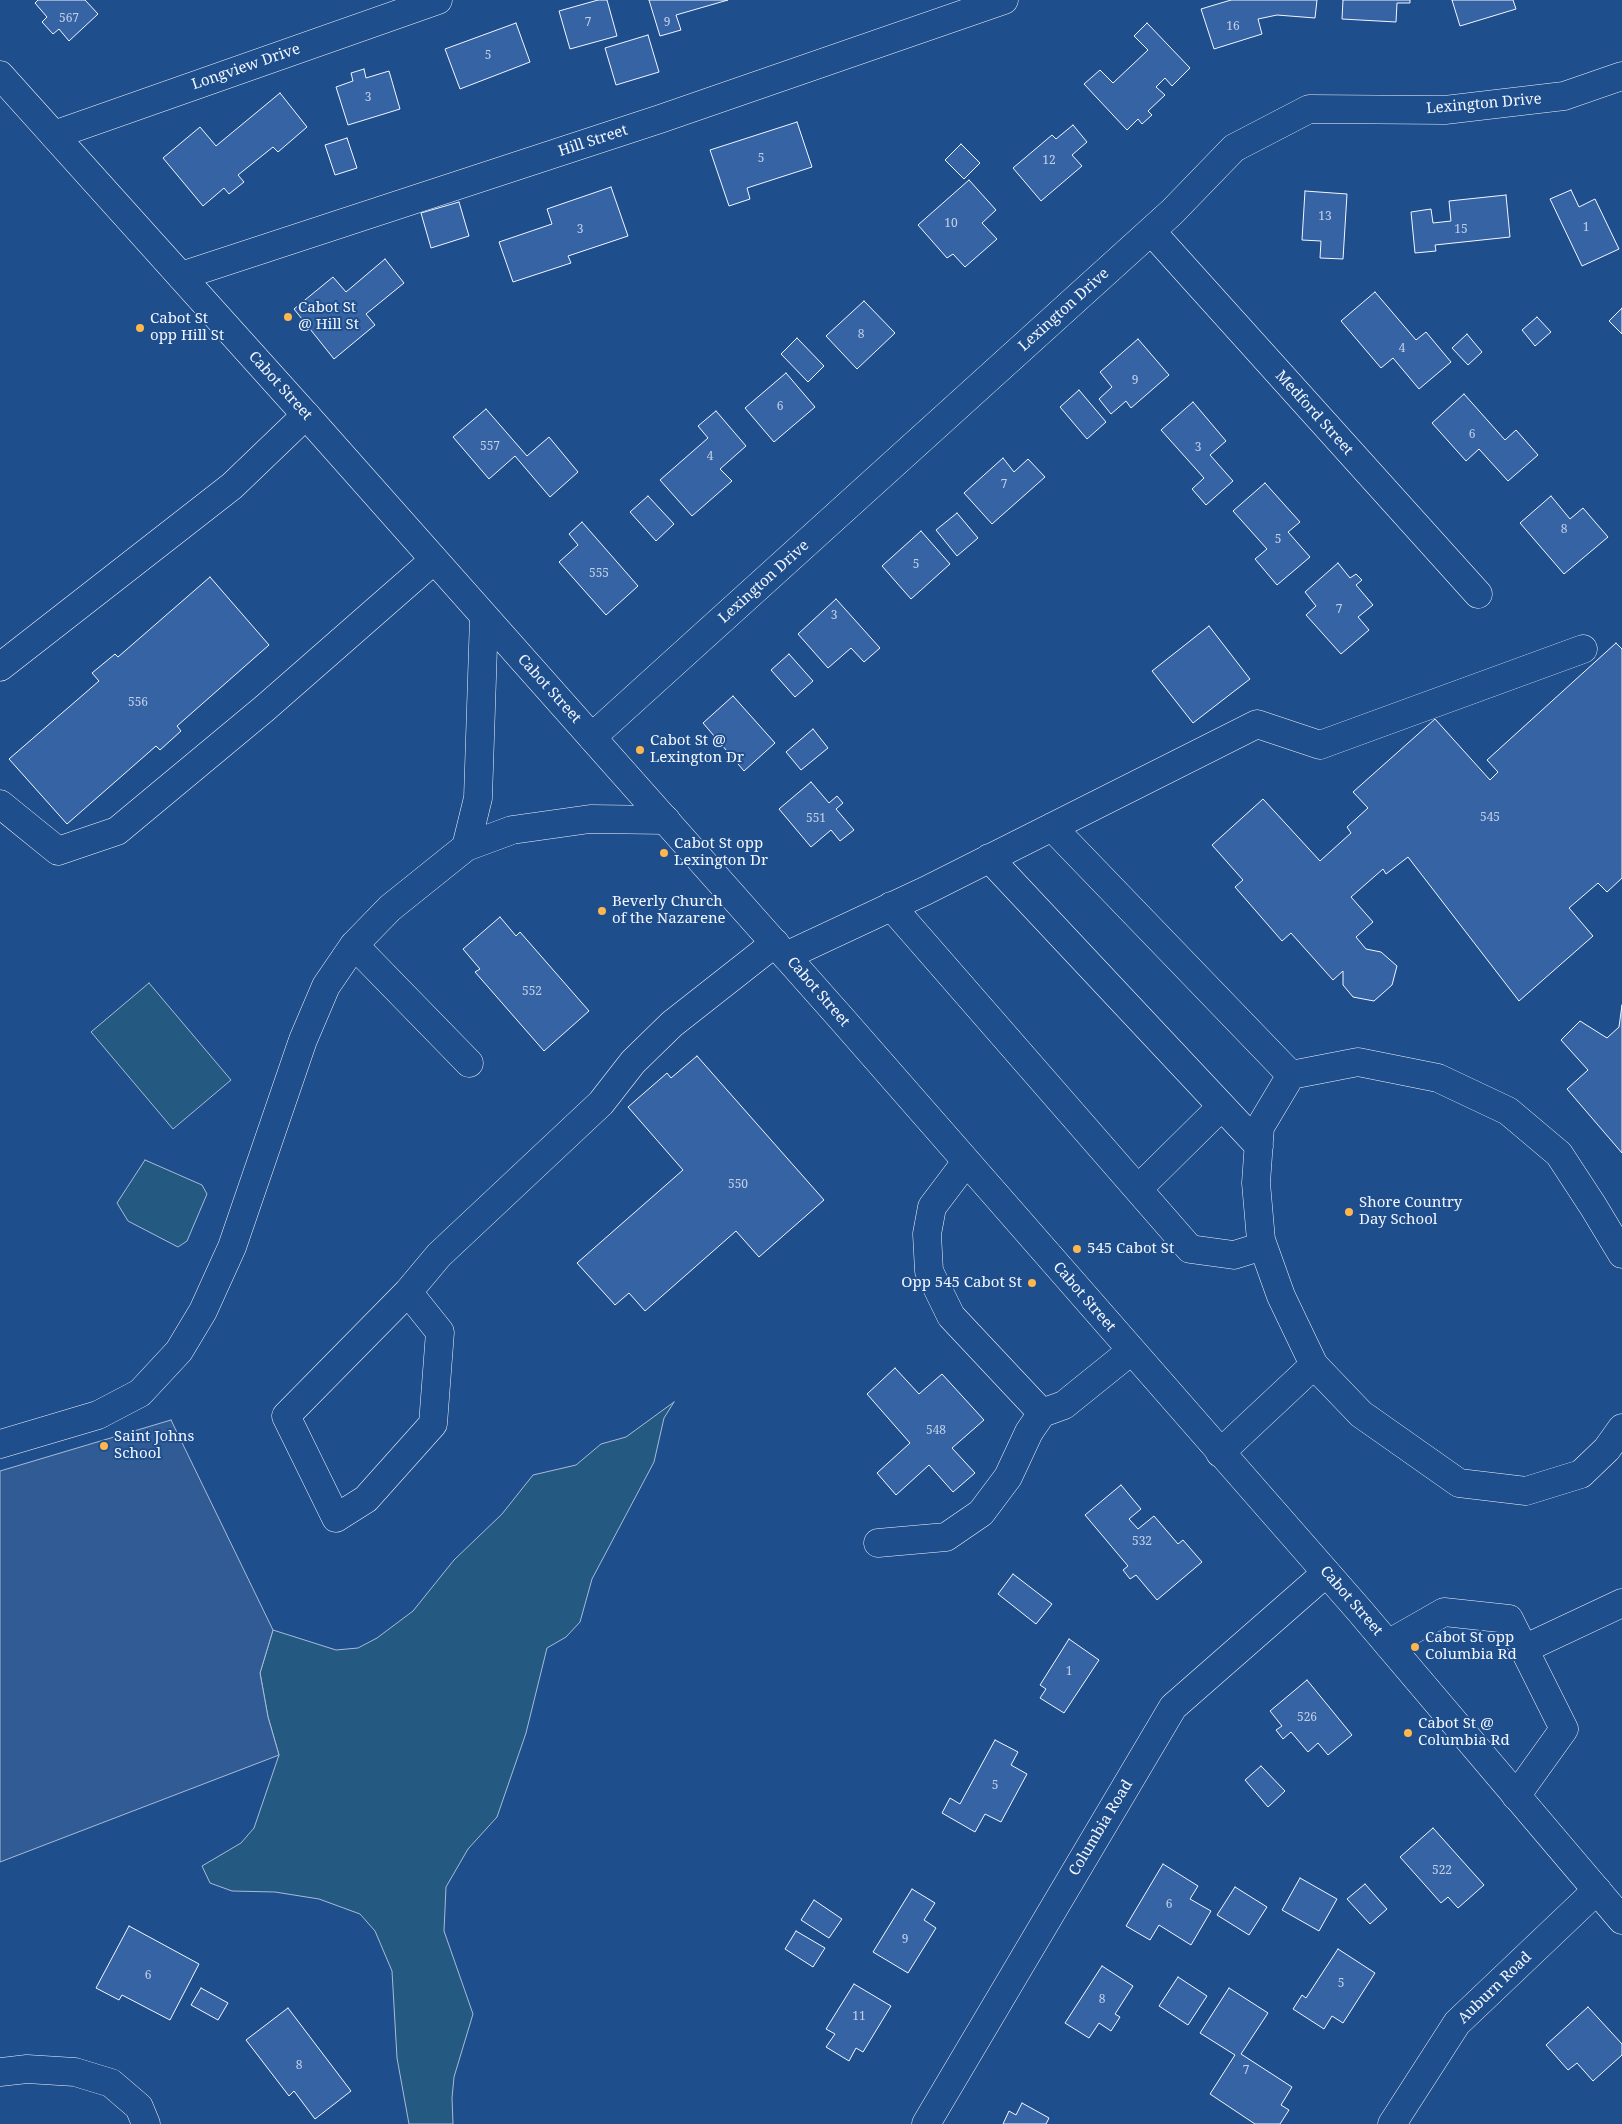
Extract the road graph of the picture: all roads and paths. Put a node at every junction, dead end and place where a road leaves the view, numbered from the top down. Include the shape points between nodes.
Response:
1 (438, 0) edge
2 (1004, 0) edge
3 (0, 75) edge
4 (1622, 76) edge
5 (54, 134) junction
6 (1151, 231) junction
7 (180, 276) junction
8 (306, 415) junction
9 (434, 560) junction
10 (1478, 594) dead end
11 (484, 617) junction
12 (1583, 649) dead end
13 (0, 667) edge
14 (592, 737) junction
15 (0, 804) edge
16 (666, 820) junction
17 (1052, 826) junction
18 (466, 847) junction
19 (988, 858) junction
20 (892, 906) junction
21 (354, 945) junction
22 (781, 950) junction
23 (469, 1063) dead end
24 (1291, 1075) junction
25 (1222, 1107) junction
26 (1258, 1146) junction
27 (966, 1162) junction
28 (1138, 1189) junction
29 (1263, 1246) junction
30 (1622, 1254) edge
31 (408, 1292) junction
32 (1131, 1351) junction
33 (1314, 1365) junction
34 (1042, 1413) junction
35 (1622, 1428) edge
36 (0, 1444) edge
37 (1220, 1453) junction
38 (878, 1543) dead end
39 (1326, 1573) junction
40 (1622, 1603) edge
41 (1388, 1644) junction
42 (1524, 1649) junction
43 (1516, 1796) junction
44 (1597, 1890) junction
45 (1622, 1920) edge
46 (0, 2072) edge
47 (146, 2124) edge
48 (926, 2124) edge
49 (1392, 2124) edge

1 - 5 main road, Longview Drive
2 - 7 main road, Hill Street via 660,119
3 - 5 main road, Cabot Street
4 - 6 main road, Lexington Drive via 1564,96 1445,110 1309,109 1234,148
5 - 7 main road, Cabot Street
6 - 10 main road, Medford Street
6 - 14 main road, Lexington Drive
7 - 8 main road, Cabot Street
8 - 9 main road, Cabot Street
8 - 13 main road via 232,486
9 - 11 main road, Cabot Street
9 - 15 main road via 265,708 117,831 58,851
11 - 14 main road, Cabot Street
11 - 18 main road via 478,798
12 - 17 main road via 1320,745 1257,724
14 - 16 main road, Cabot Street
16 - 18 main road via 590,819 512,830
16 - 22 main road, Cabot Street
17 - 19 main road
17 - 24 main road
18 - 21 main road via 390,908
19 - 20 main road
19 - 25 main road
20 - 22 main road
20 - 28 main road
21 - 23 main road
21 - 36 main road via 326,986 303,1040 232,1247 203,1311 179,1351 140,1393 98,1415
22 - 27 main road, Cabot Street
22 - 31 main road via 672,1024 633,1062 601,1103 439,1255
24 - 26 main road via 1260,1127
24 - 30 main road via 1358,1062 1438,1078 1508,1110 1559,1154
25 - 26 main road
25 - 28 main road
26 - 29 main road via 1256,1183
27 - 32 main road, Cabot Street
27 - 34 main road via 932,1207 927,1234 929,1271 951,1316
28 - 29 main road via 1190,1248 1234,1255
29 - 33 main road via 1281,1296
31 - 31 main road via 440,1332 433,1424 366,1499 336,1518 286,1416
32 - 34 main road via 1064,1406
32 - 37 main road, Cabot Street
33 - 35 main road via 1361,1414 1459,1483 1526,1491 1581,1474 1607,1450
33 - 37 main road
34 - 38 main road via 1029,1432 1008,1477 981,1513 946,1537
37 - 39 main road, Cabot Street
39 - 41 main road, Cabot Street
39 - 48 main road, Columbia Road via 1173,1707
40 - 42 main road
41 - 42 main road via 1444,1612 1509,1619
41 - 43 main road, Cabot Street
42 - 43 main road via 1564,1728
43 - 44 main road, Cabot Street
44 - 45 main road, Cabot Street
44 - 49 main road, Auburn Road via 1457,2023
46 - 47 main road via 28,2069 75,2072 111,2083 138,2107

